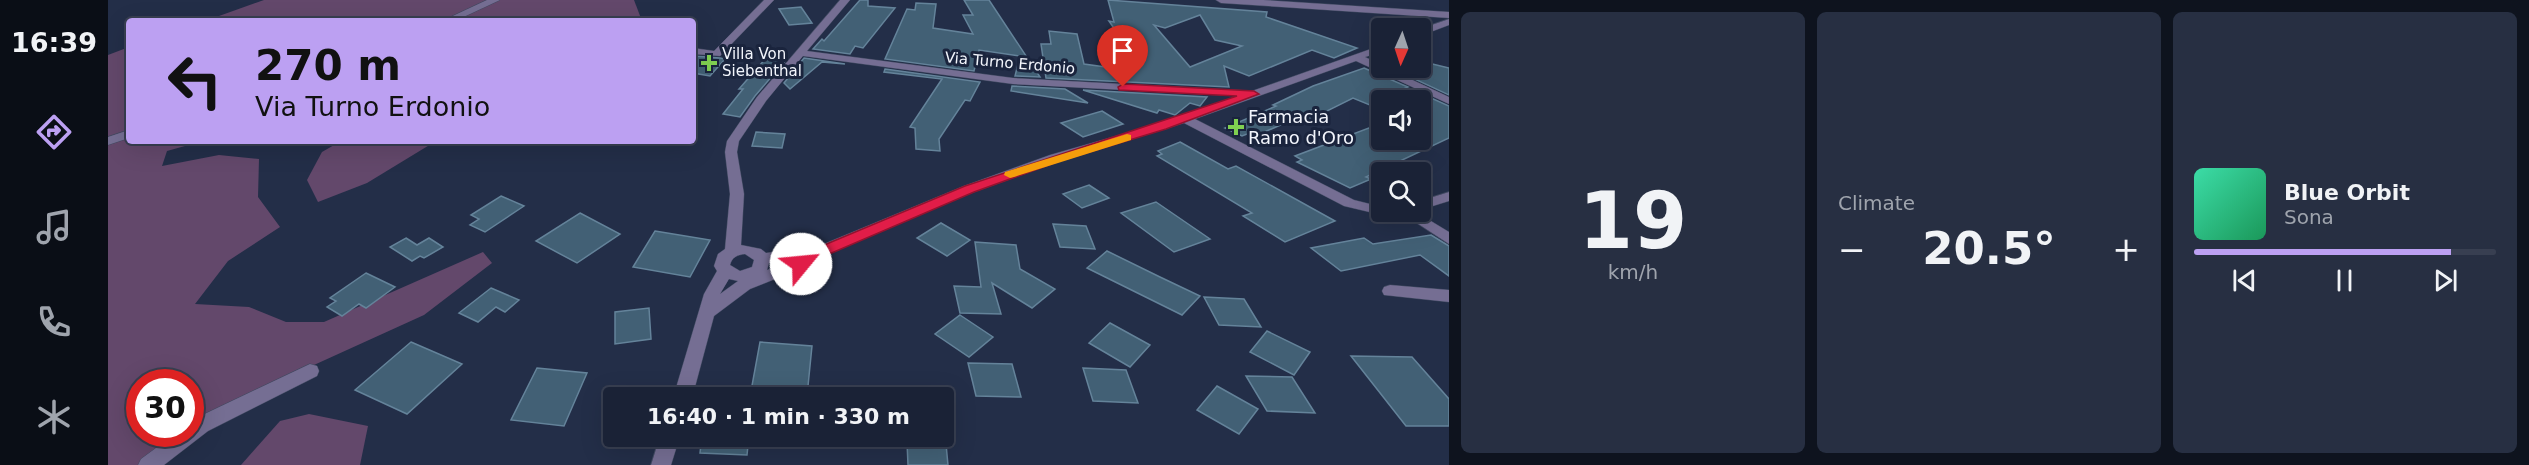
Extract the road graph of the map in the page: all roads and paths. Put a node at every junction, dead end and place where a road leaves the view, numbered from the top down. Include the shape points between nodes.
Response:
1 (495, 0) edge
2 (770, 0) edge
3 (845, 0) edge
4 (1221, 0) edge
5 (1449, 15) edge
6 (454, 18) edge
7 (1449, 21) edge
8 (1431, 28) edge
9 (696, 51) edge
10 (1371, 52) edge
11 (800, 53) junction
12 (1356, 57) junction
13 (1254, 94) junction
14 (1449, 101) edge
15 (1184, 118) junction
16 (126, 135) edge
17 (108, 141) edge
18 (1449, 196) edge
19 (1431, 202) edge
20 (1371, 208) edge
21 (1423, 222) edge
22 (1449, 239) edge
23 (733, 251) junction
24 (822, 251) junction
25 (725, 271) junction
26 (752, 273) junction
27 (1390, 291) dead end
28 (1449, 296) edge
29 (708, 312) junction
30 (310, 372) dead end
31 (685, 387) edge
32 (204, 424) edge
33 (172, 447) edge
34 (667, 447) edge
35 (148, 465) edge
36 (661, 465) edge

1 - 6 street
2 - 9 street via 716,54
3 - 11 street
4 - 5 street
7 - 8 street
10 - 12 street
11 - 13 street, Via Turno Erdonio via 1019,81
11 - 23 street via 761,99 732,144 737,194
12 - 13 street
12 - 14 street
13 - 15 street
15 - 20 street via 1349,203
15 - 24 street via 969,189
16 - 17 street
18 - 19 street
21 - 22 street
23 - 25 street via 722,262
23 - 26 street via 751,250
24 - 26 street
24 - 26 street via 774,274
25 - 26 street via 735,275
25 - 29 street via 714,288
26 - 29 street
27 - 28 street
29 - 31 street
30 - 32 street
33 - 35 street
34 - 36 street

